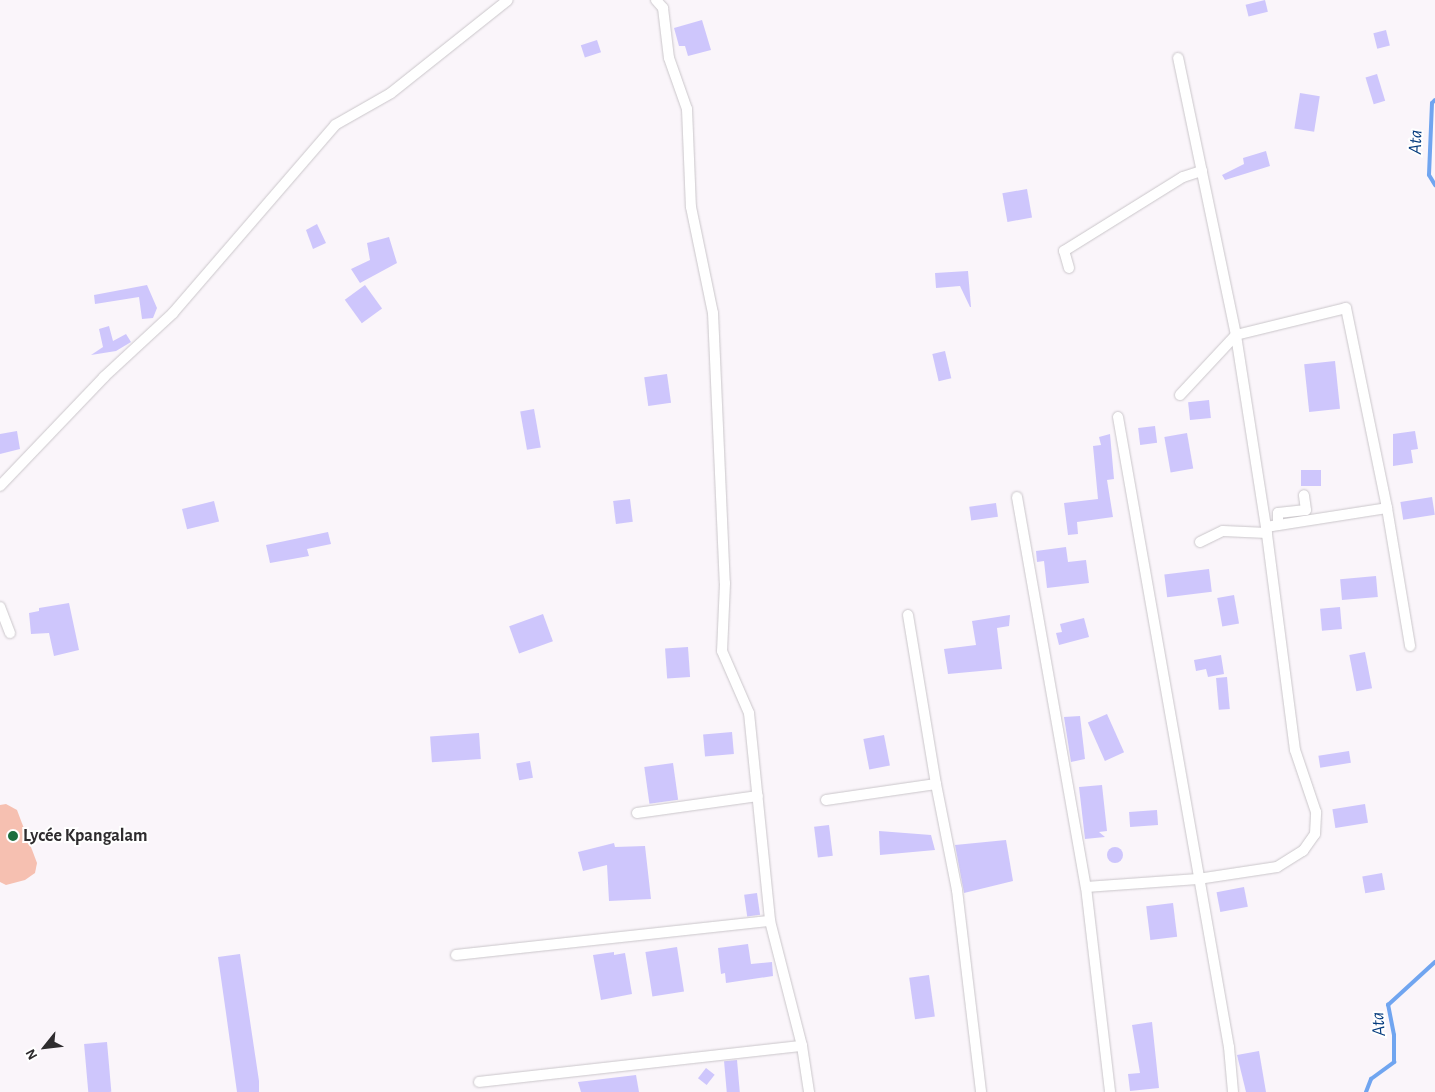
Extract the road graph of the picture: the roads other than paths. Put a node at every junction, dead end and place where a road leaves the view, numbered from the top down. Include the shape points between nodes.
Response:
1 (508, 0) edge
2 (656, 0) edge
3 (1178, 58) dead end
4 (1202, 171) junction
5 (1069, 268) dead end
6 (1236, 335) junction
7 (1180, 395) dead end
8 (1118, 417) dead end
9 (0, 486) edge
10 (1304, 495) dead end
11 (1017, 497) dead end
12 (1387, 508) junction
13 (1278, 526) junction
14 (1266, 530) junction
15 (1200, 542) dead end
16 (0, 607) edge
17 (908, 615) dead end
18 (10, 633) dead end
19 (1410, 646) dead end
20 (936, 784) junction
21 (758, 796) junction
22 (826, 800) dead end
23 (637, 813) dead end
24 (1198, 879) junction
25 (1086, 887) junction
26 (770, 921) junction
27 (456, 955) dead end
28 (802, 1046) junction
29 (479, 1082) dead end
30 (809, 1092) edge
31 (981, 1092) edge
32 (1110, 1092) edge
33 (1233, 1092) edge

1 - 9 street via 391,93 335,125 173,313 104,377
2 - 21 street via 663,8 669,58 687,109 692,207 713,313 724,583 722,650 749,713
3 - 4 street
4 - 5 street via 1183,177 1064,251
4 - 6 street
6 - 7 street
6 - 12 street via 1346,308
6 - 14 street
8 - 24 street via 1144,551
10 - 13 street via 1306,510 1278,513
11 - 25 street
12 - 13 street
12 - 19 street
13 - 14 street
14 - 15 street via 1223,531
14 - 24 street via 1295,750 1316,812 1315,834 1303,851 1277,867
16 - 18 street
17 - 20 street
20 - 22 street
20 - 31 street via 957,890
21 - 23 street
21 - 26 street
24 - 25 street
24 - 33 street via 1229,1047
25 - 32 street
26 - 27 street
26 - 28 street
28 - 29 street
28 - 30 street

